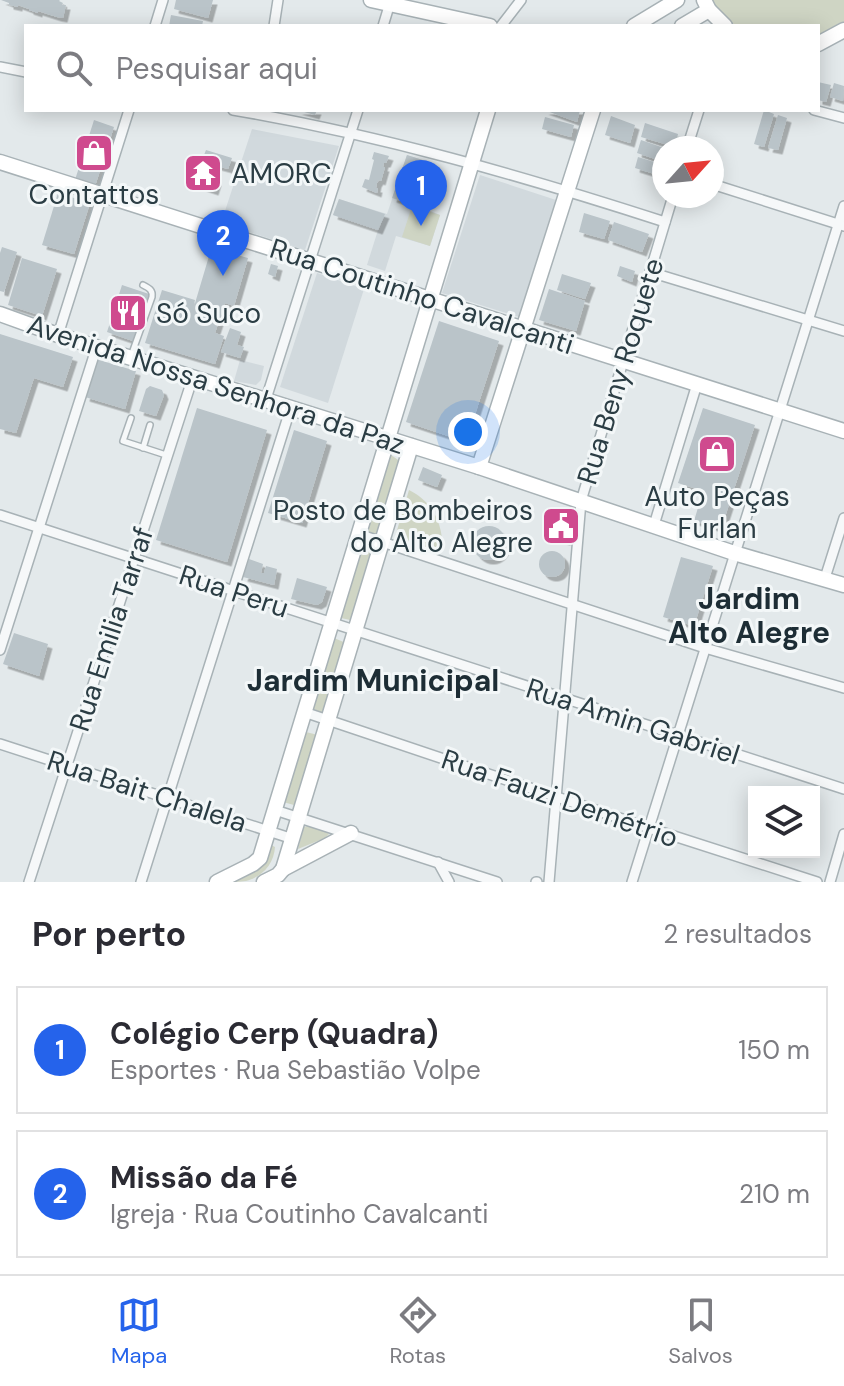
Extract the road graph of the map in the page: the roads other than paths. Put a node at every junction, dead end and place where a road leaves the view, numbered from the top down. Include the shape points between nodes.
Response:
1 (163, 0) edge
2 (278, 0) edge
3 (371, 0) edge
4 (521, 0) edge
5 (677, 0) edge
6 (391, 2) edge
7 (707, 5) edge
8 (156, 24) edge
9 (274, 24) edge
10 (384, 24) edge
11 (482, 24) edge
12 (503, 24) edge
13 (637, 24) edge
14 (684, 24) edge
15 (723, 24) edge
16 (842, 33) edge
17 (820, 43) edge
18 (0, 67) edge
19 (24, 72) edge
20 (128, 112) edge
21 (257, 112) edge
22 (357, 112) edge
23 (487, 112) edge
24 (592, 112) edge
25 (698, 112) edge
26 (820, 112) edge
27 (844, 118) edge
28 (351, 133) junction
29 (691, 136) edge
30 (0, 162) edge
31 (470, 162) junction
32 (724, 188) edge
33 (567, 190) junction
34 (102, 195) junction
35 (844, 206) edge
36 (669, 208) edge
37 (665, 222) junction
38 (841, 225) edge
39 (310, 261) junction
40 (650, 272) junction
41 (143, 285) dead end
42 (429, 298) junction
43 (0, 314) edge
44 (809, 320) junction
45 (523, 328) junction
46 (844, 331) edge
47 (58, 335) junction
48 (97, 346) junction
49 (131, 357) junction
50 (623, 360) junction
51 (193, 377) junction
52 (697, 384) junction
53 (266, 399) junction
54 (291, 407) junction
55 (781, 411) junction
56 (131, 418) dead end
57 (150, 425) dead end
58 (844, 431) edge
59 (386, 439) junction
60 (411, 446) junction
61 (143, 448) junction
62 (167, 455) junction
63 (479, 467) junction
64 (581, 501) junction
65 (0, 515) edge
66 (844, 518) edge
67 (654, 525) junction
68 (39, 528) junction
69 (358, 534) junction
70 (382, 542) junction
71 (734, 553) junction
72 (134, 559) junction
73 (825, 578) junction
74 (844, 585) edge
75 (233, 591) junction
76 (572, 603) junction
77 (331, 622) junction
78 (355, 630) junction
79 (705, 648) junction
80 (0, 650) edge
81 (844, 688) edge
82 (564, 699) junction
83 (304, 712) junction
84 (329, 720) junction
85 (678, 737) junction
86 (0, 744) edge
87 (67, 766) junction
88 (844, 789) edge
89 (556, 796) junction
90 (167, 798) junction
91 (275, 810) junction
92 (300, 817) junction
93 (649, 828) junction
94 (269, 831) junction
95 (351, 833) junction
96 (844, 834) edge
97 (293, 839) junction
98 (438, 862) junction
99 (283, 869) junction
100 (29, 882) edge
101 (141, 882) edge
102 (217, 882) edge
103 (264, 882) edge
104 (449, 882) edge
105 (497, 882) edge
106 (549, 882) edge
107 (632, 882) edge
108 (817, 882) edge
109 (830, 882) edge

1 - 8 street
2 - 9 street
3 - 6 main road
4 - 12 street
5 - 13 main road
6 - 10 street
6 - 11 main road
7 - 14 main road
7 - 15 main road
16 - 17 main road
18 - 19 street
20 - 34 street
21 - 28 street
22 - 28 street
23 - 31 main road
24 - 33 main road
25 - 29 street
26 - 27 street
28 - 31 street
28 - 39 street
30 - 34 main road, Rua Coutinho Cavalcanti
31 - 33 street
31 - 42 main road
32 - 38 street
33 - 37 street
33 - 45 main road
34 - 39 main road, Rua Coutinho Cavalcanti
34 - 47 street
35 - 38 street
36 - 37 street, Rua Beny Roquete
37 - 40 street, Rua Beny Roquete
38 - 44 street
39 - 42 main road, Rua Coutinho Cavalcanti
39 - 53 street
40 - 44 street
40 - 50 street, Rua Beny Roquete
41 - 49 lane via 153,293
42 - 45 main road, Rua Coutinho Cavalcanti
42 - 59 main road
43 - 47 main road, Avenida Nossa Senhora da Paz
44 - 46 street
44 - 55 street
45 - 50 main road, Rua Coutinho Cavalcanti
45 - 63 main road
47 - 48 main road, Avenida Nossa Senhora da Paz
48 - 49 main road, Avenida Nossa Senhora da Paz
48 - 68 street
49 - 51 main road, Avenida Nossa Senhora da Paz
50 - 52 main road, Rua Coutinho Cavalcanti
50 - 64 street, Rua Beny Roquete
51 - 53 main road, Avenida Nossa Senhora da Paz
51 - 62 street, Rua Emilia Tarraf
52 - 55 main road, Rua Coutinho Cavalcanti
52 - 67 street
53 - 54 main road, Avenida Nossa Senhora da Paz
54 - 59 main road, Avenida Nossa Senhora da Paz
54 - 75 street
55 - 58 main road, Rua Coutinho Cavalcanti
55 - 71 street
56 - 61 lane via 123,441
57 - 61 lane
59 - 60 main road, Avenida Nossa Senhora da Paz
59 - 69 main road
60 - 63 main road, Avenida Nossa Senhora da Paz
60 - 70 main road
61 - 62 lane
62 - 72 street, Rua Emilia Tarraf
63 - 64 main road, Avenida Nossa Senhora da Paz
64 - 67 main road, Avenida Nossa Senhora da Paz
64 - 76 street, Rua Beny Roquete
65 - 68 street, Rua Peru
66 - 73 street
67 - 71 main road, Avenida Nossa Senhora da Paz
68 - 72 street, Rua Peru
68 - 80 street
69 - 70 street
69 - 77 main road
70 - 76 street
70 - 78 main road
71 - 73 main road, Avenida Nossa Senhora da Paz
71 - 79 street
72 - 75 street, Rua Peru
72 - 87 street, Rua Emilia Tarraf
73 - 74 main road, Avenida Nossa Senhora da Paz
75 - 77 street, Rua Peru
75 - 90 street
76 - 79 street
76 - 82 street, Rua Beny Roquete
77 - 78 street, Rua Amin Gabriel
77 - 83 main road
78 - 82 street, Rua Amin Gabriel
78 - 84 main road
79 - 81 street
79 - 85 street
82 - 85 street, Rua Amin Gabriel
82 - 89 street, Rua Beny Roquete
83 - 84 street, Rua Fauzi Demétrio
83 - 91 main road
84 - 89 street, Rua Fauzi Demétrio
84 - 92 main road
85 - 88 street, Rua Amin Gabriel
85 - 93 street
86 - 87 street, Rua Bait Chalela
87 - 90 street, Rua Bait Chalela
87 - 100 street, Rua Emilia Tarraf
89 - 93 street, Rua Fauzi Demétrio
89 - 106 street, Rua Beny Roquete
90 - 94 street, Rua Bait Chalela
90 - 101 street
91 - 92 street
91 - 94 main road
92 - 95 street
92 - 97 main road
93 - 107 street
93 - 108 street, Rua Fauzi Demétrio
94 - 97 street, Rua Bait Chalela
94 - 102 main road via 260,858
95 - 98 street
95 - 99 main road
96 - 109 street
97 - 99 main road
98 - 104 street
98 - 105 street
99 - 103 main road

